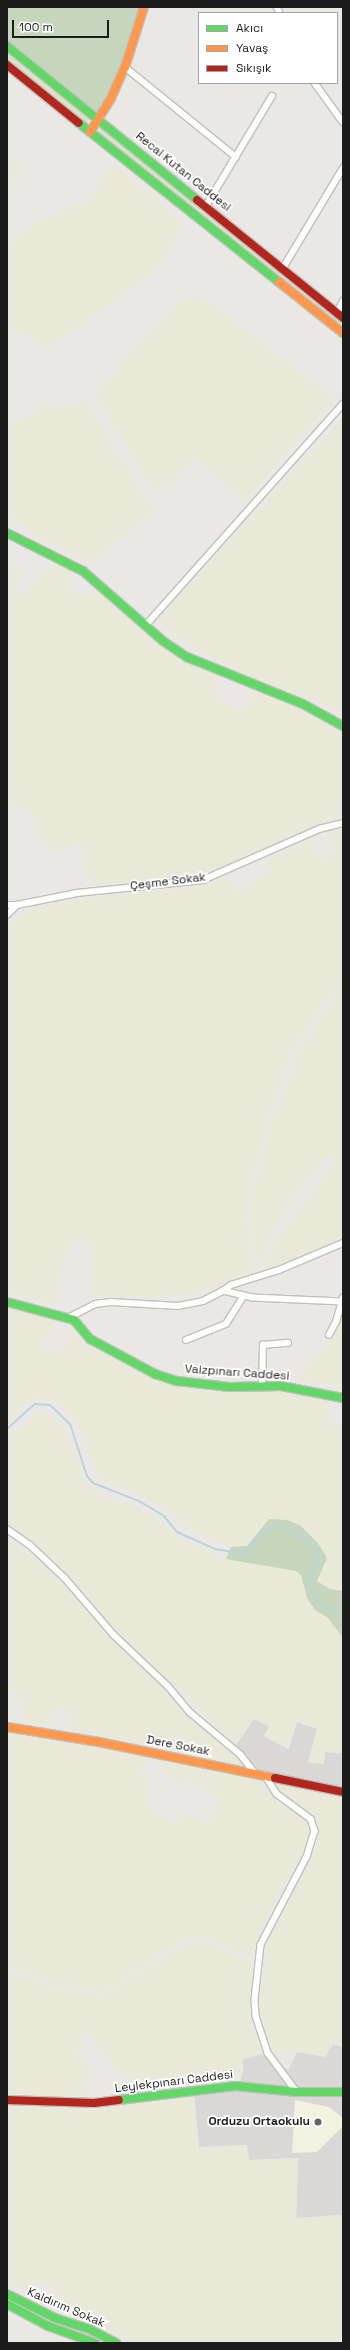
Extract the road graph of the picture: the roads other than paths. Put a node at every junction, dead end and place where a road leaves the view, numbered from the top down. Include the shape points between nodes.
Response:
1 (144, 7) edge
2 (7, 46) edge
3 (7, 65) edge
4 (125, 67) junction
5 (316, 84) edge
6 (272, 96) dead end
7 (99, 120) junction
8 (343, 122) edge
9 (90, 132) junction
10 (236, 157) junction
11 (343, 168) edge
12 (206, 206) junction
13 (283, 268) junction
14 (343, 301) edge
15 (340, 316) edge
16 (343, 333) edge
17 (343, 404) edge
18 (7, 533) edge
19 (146, 625) junction
20 (343, 726) edge
21 (343, 823) edge
22 (7, 905) edge
23 (17, 905) junction
24 (7, 915) edge
25 (343, 1243) edge
26 (223, 1291) junction
27 (243, 1296) junction
28 (342, 1300) edge
29 (7, 1302) edge
30 (68, 1318) junction
31 (329, 1335) dead end
32 (186, 1340) dead end
33 (288, 1343) dead end
34 (262, 1385) junction
35 (343, 1398) edge
36 (7, 1529) edge
37 (7, 1727) edge
38 (255, 1773) junction
39 (265, 1775) junction
40 (343, 1792) edge
41 (297, 2092) junction
42 (343, 2092) edge
43 (7, 2100) edge
44 (7, 2294) edge
45 (7, 2304) edge
46 (95, 2343) edge
47 (116, 2343) edge

1 - 4 street
2 - 7 street, Recai Kutan Caddesi
3 - 9 street
4 - 7 street
4 - 10 street
5 - 8 street
6 - 10 street
7 - 9 street
7 - 12 street, Recai Kutan Caddesi
9 - 16 street
10 - 12 street
11 - 13 street
12 - 13 street, Recai Kutan Caddesi
13 - 15 street, Recai Kutan Caddesi
14 - 15 street
17 - 19 street
18 - 19 street via 83,571
19 - 20 street via 163,641 187,657 303,704
21 - 23 street, Çeşme Sokak via 319,829 203,880 77,893
22 - 23 street, Çeşme Sokak
23 - 24 street
25 - 26 street via 279,1270 231,1285
26 - 27 street
26 - 30 street via 203,1301 178,1306 118,1302 95,1304
27 - 28 street
27 - 32 street via 226,1324
28 - 31 street via 336,1322
29 - 30 street
30 - 34 street, Vaizpınarı Caddesi via 74,1320 90,1339 128,1357 155,1374 177,1381 210,1386
33 - 34 street via 263,1345
34 - 35 street, Vaizpınarı Caddesi
36 - 38 street via 30,1545 65,1578 114,1635 150,1668 191,1713 241,1755
37 - 38 street, Dere Sokak
38 - 39 street, Dere Sokak
39 - 40 street, Dere Sokak
39 - 41 street via 277,1794 311,1819 315,1831 307,1857 261,1945 255,2000 256,2016 268,2053
41 - 42 street, Leylekpınarı Caddesi
41 - 43 street, Leylekpınarı Caddesi via 235,2086 94,2103
44 - 47 street, Kaldırım Sokak via 55,2318 91,2330
45 - 46 street, Kaldırım Sokak via 48,2326

